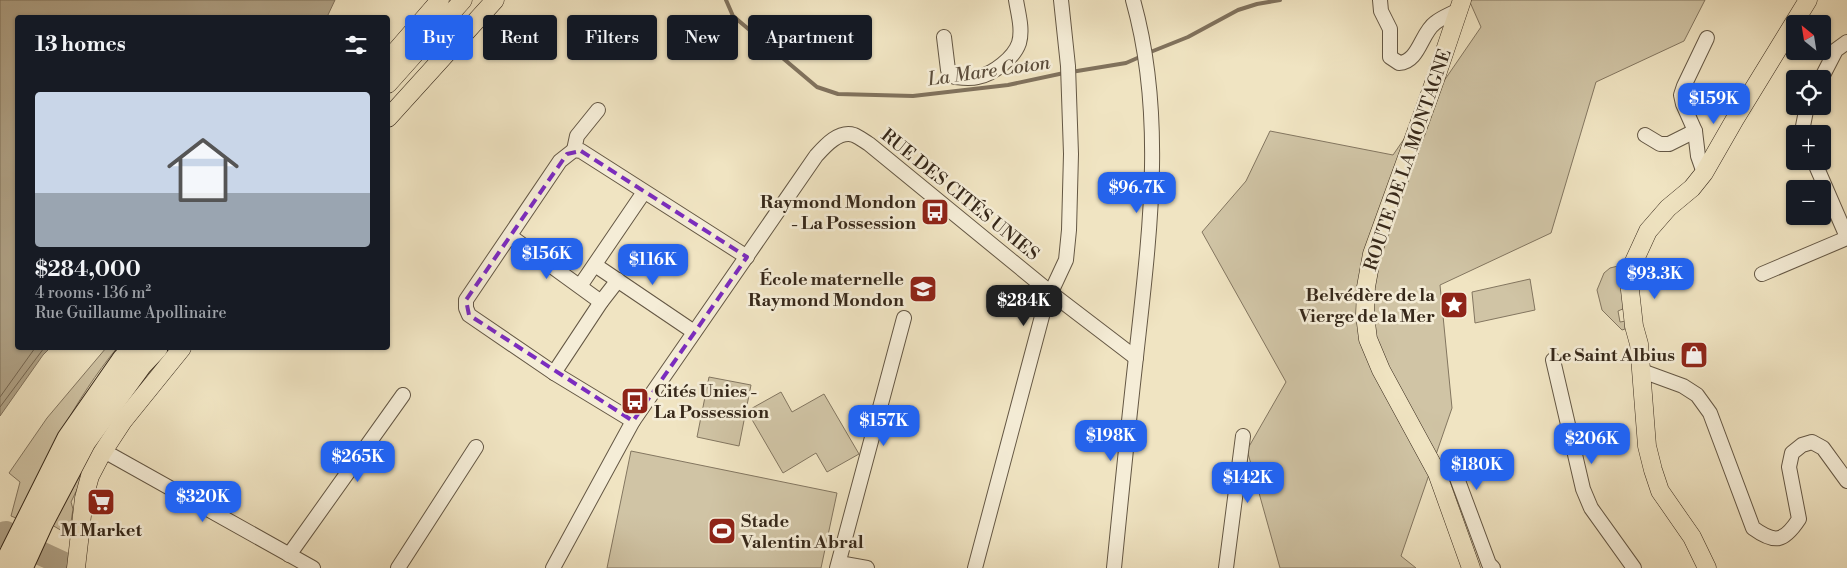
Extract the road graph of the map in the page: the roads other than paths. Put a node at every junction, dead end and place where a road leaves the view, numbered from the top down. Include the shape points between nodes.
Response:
1 (440, 0) edge
2 (463, 0) edge
3 (495, 0) edge
4 (1016, 0) edge
5 (1061, 0) edge
6 (1133, 0) edge
7 (1380, 0) edge
8 (1808, 0) edge
9 (1461, 5) edge
10 (944, 37) dead end
11 (1707, 38) dead end
12 (1847, 42) edge
13 (390, 58) edge
14 (1826, 70) edge
15 (390, 82) edge
16 (598, 110) dead end
17 (390, 116) edge
18 (1695, 131) junction
19 (1645, 135) dead end
20 (574, 150) junction
21 (1818, 170) edge
22 (1704, 173) junction
23 (644, 192) junction
24 (510, 236) junction
25 (1847, 238) edge
26 (747, 257) junction
27 (596, 265) junction
28 (1762, 274) dead end
29 (618, 280) junction
30 (580, 286) junction
31 (1051, 293) junction
32 (600, 302) junction
33 (904, 318) dead end
34 (694, 332) junction
35 (131, 350) edge
36 (155, 350) edge
37 (180, 350) edge
38 (1136, 358) junction
39 (1553, 360) dead end
40 (1642, 371) junction
41 (554, 373) junction
42 (404, 395) dead end
43 (632, 421) junction
44 (1243, 436) dead end
45 (476, 447) dead end
46 (102, 453) junction
47 (1437, 473) junction
48 (1847, 481) edge
49 (36, 519) junction
50 (289, 555) junction
51 (838, 565) edge
52 (3, 568) edge
53 (22, 568) edge
54 (76, 568) edge
55 (313, 568) edge
56 (398, 568) edge
57 (553, 568) edge
58 (867, 568) edge
59 (975, 568) edge
60 (1114, 568) edge
61 (1226, 568) edge
62 (1471, 568) edge
63 (1493, 568) edge
64 (1634, 568) edge
65 (1708, 568) edge

1 - 13 main road
2 - 15 main road
3 - 17 main road
4 - 10 street via 1019,44 1009,58 988,73 979,77 955,77 948,70
5 - 31 street via 1068,66 1069,230 1066,260
6 - 38 street via 1140,25 1153,138 1152,208
7 - 9 street via 1381,11 1390,29 1390,57 1398,63 1406,62 1415,54 1434,23
8 - 22 main road
9 - 47 main road, ROUTE DE LA MONTAGNE via 1372,254 1365,299 1368,339 1381,370
11 - 18 street via 1681,95
12 - 14 street via 1836,50
16 - 20 street via 577,136
18 - 19 street via 1669,144 1660,144
18 - 22 street
20 - 23 street via 587,154
20 - 24 street via 560,160
21 - 25 street
22 - 40 main road via 1648,230 1638,254
23 - 26 street
23 - 27 street
24 - 30 street
24 - 41 street via 466,300 466,308 469,315
25 - 28 street
26 - 31 street, RUE DES CITÉS UNIES via 816,156 846,134 854,135 881,154
26 - 34 street
27 - 29 street
27 - 30 street
29 - 32 street
29 - 34 street
30 - 32 street
31 - 38 street, RUE DES CITÉS UNIES
31 - 59 street via 1045,305
32 - 41 street
33 - 51 street
34 - 43 street
35 - 49 highway via 68,438
36 - 49 highway via 85,442 69,472
37 - 46 main road via 123,421
38 - 60 street
39 - 64 street via 1583,489 1591,508
40 - 48 street via 1683,386 1696,395 1710,413 1753,528 1765,536 1777,539 1790,532 1799,519 1789,467 1792,453 1802,445 1812,442 1823,448
40 - 65 main road via 1647,446 1656,481
41 - 43 street
42 - 50 street
43 - 57 street
44 - 61 street
45 - 56 street
46 - 50 street via 111,455
46 - 54 main road via 85,491
47 - 62 main road, ROUTE DE LA MONTAGNE
47 - 63 street via 1448,467 1454,470
49 - 52 highway
49 - 53 highway
50 - 55 street
51 - 58 street

